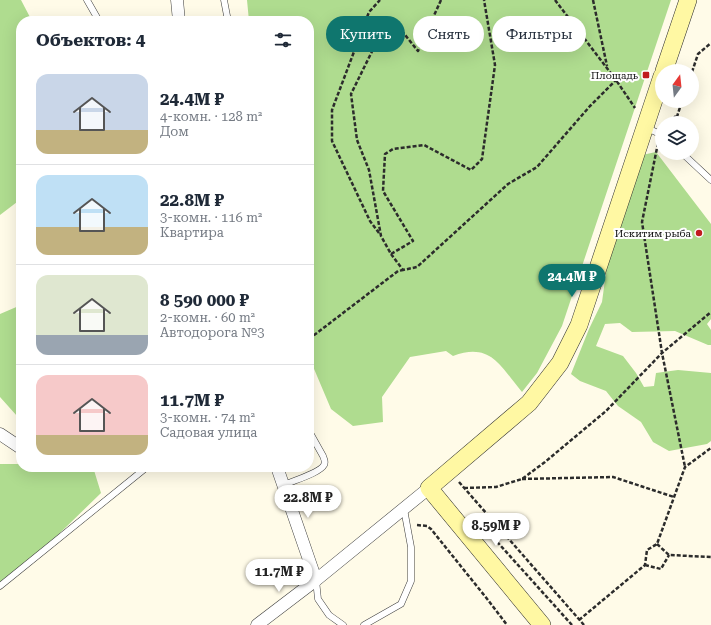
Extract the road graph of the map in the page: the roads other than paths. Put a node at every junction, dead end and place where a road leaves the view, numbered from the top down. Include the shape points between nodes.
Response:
1 (87, 0) edge
2 (176, 0) edge
3 (224, 0) edge
4 (688, 0) edge
5 (96, 16) edge
6 (178, 16) edge
7 (227, 16) edge
8 (666, 64) edge
9 (655, 131) edge
10 (690, 160) edge
11 (711, 180) edge
12 (0, 434) edge
13 (314, 439) edge
14 (16, 445) edge
15 (141, 472) edge
16 (280, 472) edge
17 (284, 485) junction
18 (429, 488) junction
19 (404, 509) junction
20 (316, 580) junction
21 (0, 586) edge
22 (257, 625) edge
23 (343, 625) edge
24 (364, 625) edge
25 (542, 625) edge

1 - 5 lane
2 - 6 street
3 - 7 lane
4 - 8 street
9 - 18 street via 579,325 560,363 529,403
10 - 11 lane
12 - 14 street
13 - 17 lane via 324,456 324,465 319,470
15 - 21 lane
16 - 17 street
17 - 20 street
18 - 19 street
18 - 25 street
19 - 20 street
19 - 24 lane via 411,547 411,581 401,604
20 - 22 street
20 - 23 lane via 318,599 329,615

